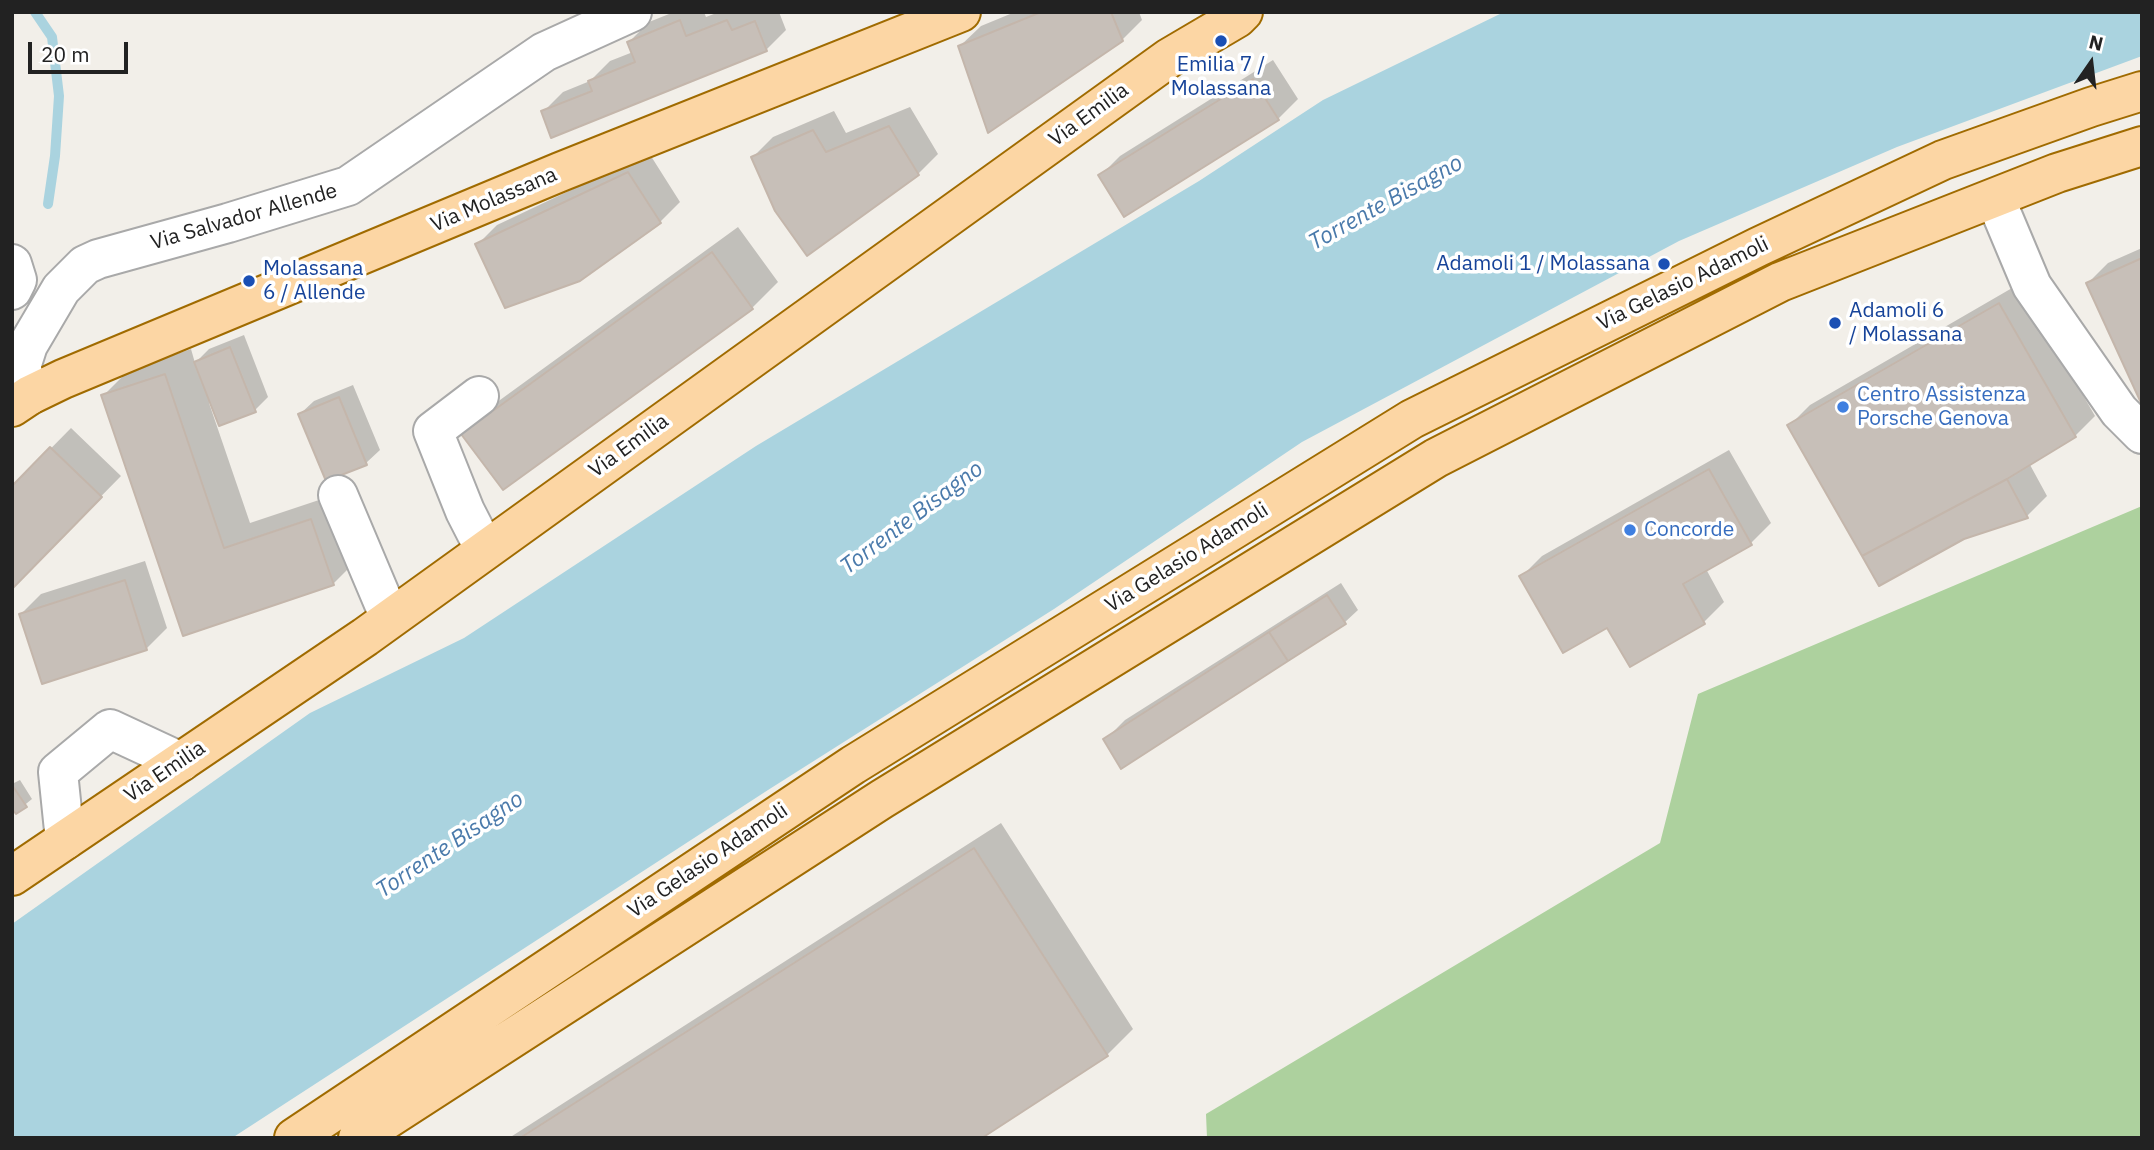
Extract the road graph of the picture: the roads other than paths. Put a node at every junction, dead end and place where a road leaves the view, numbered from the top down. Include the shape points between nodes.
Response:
1 (632, 12) edge
2 (961, 12) edge
3 (1243, 12) edge
4 (2142, 91) edge
5 (2142, 146) edge
6 (1994, 198) junction
7 (480, 396) dead end
8 (21, 401) edge
9 (2142, 433) edge
10 (338, 495) dead end
11 (485, 550) junction
12 (390, 618) junction
13 (181, 762) junction
14 (65, 840) junction
15 (12, 876) edge
16 (294, 1138) edge
17 (358, 1138) edge

1 - 8 street, Via Salvador Allende via 544,52 348,186 85,265 61,289 28,345 21,367
2 - 8 main road, Via Molassana via 560,172 63,379
3 - 11 main road, Via Emilia via 1169,58
4 - 16 main road, Via Gelasio Adamoli via 1943,160 1412,419 853,765
5 - 6 main road, Via Gelasio Adamoli
6 - 9 street via 2032,286 2119,411
6 - 17 main road, Via Gelasio Adamoli via 1780,282 1437,458 882,799
7 - 11 street via 433,431
10 - 12 street
11 - 12 main road, Via Emilia
12 - 13 main road, Via Emilia
13 - 14 main road, Via Emilia
13 - 14 street via 110,729 58,772
14 - 15 main road, Via Emilia

